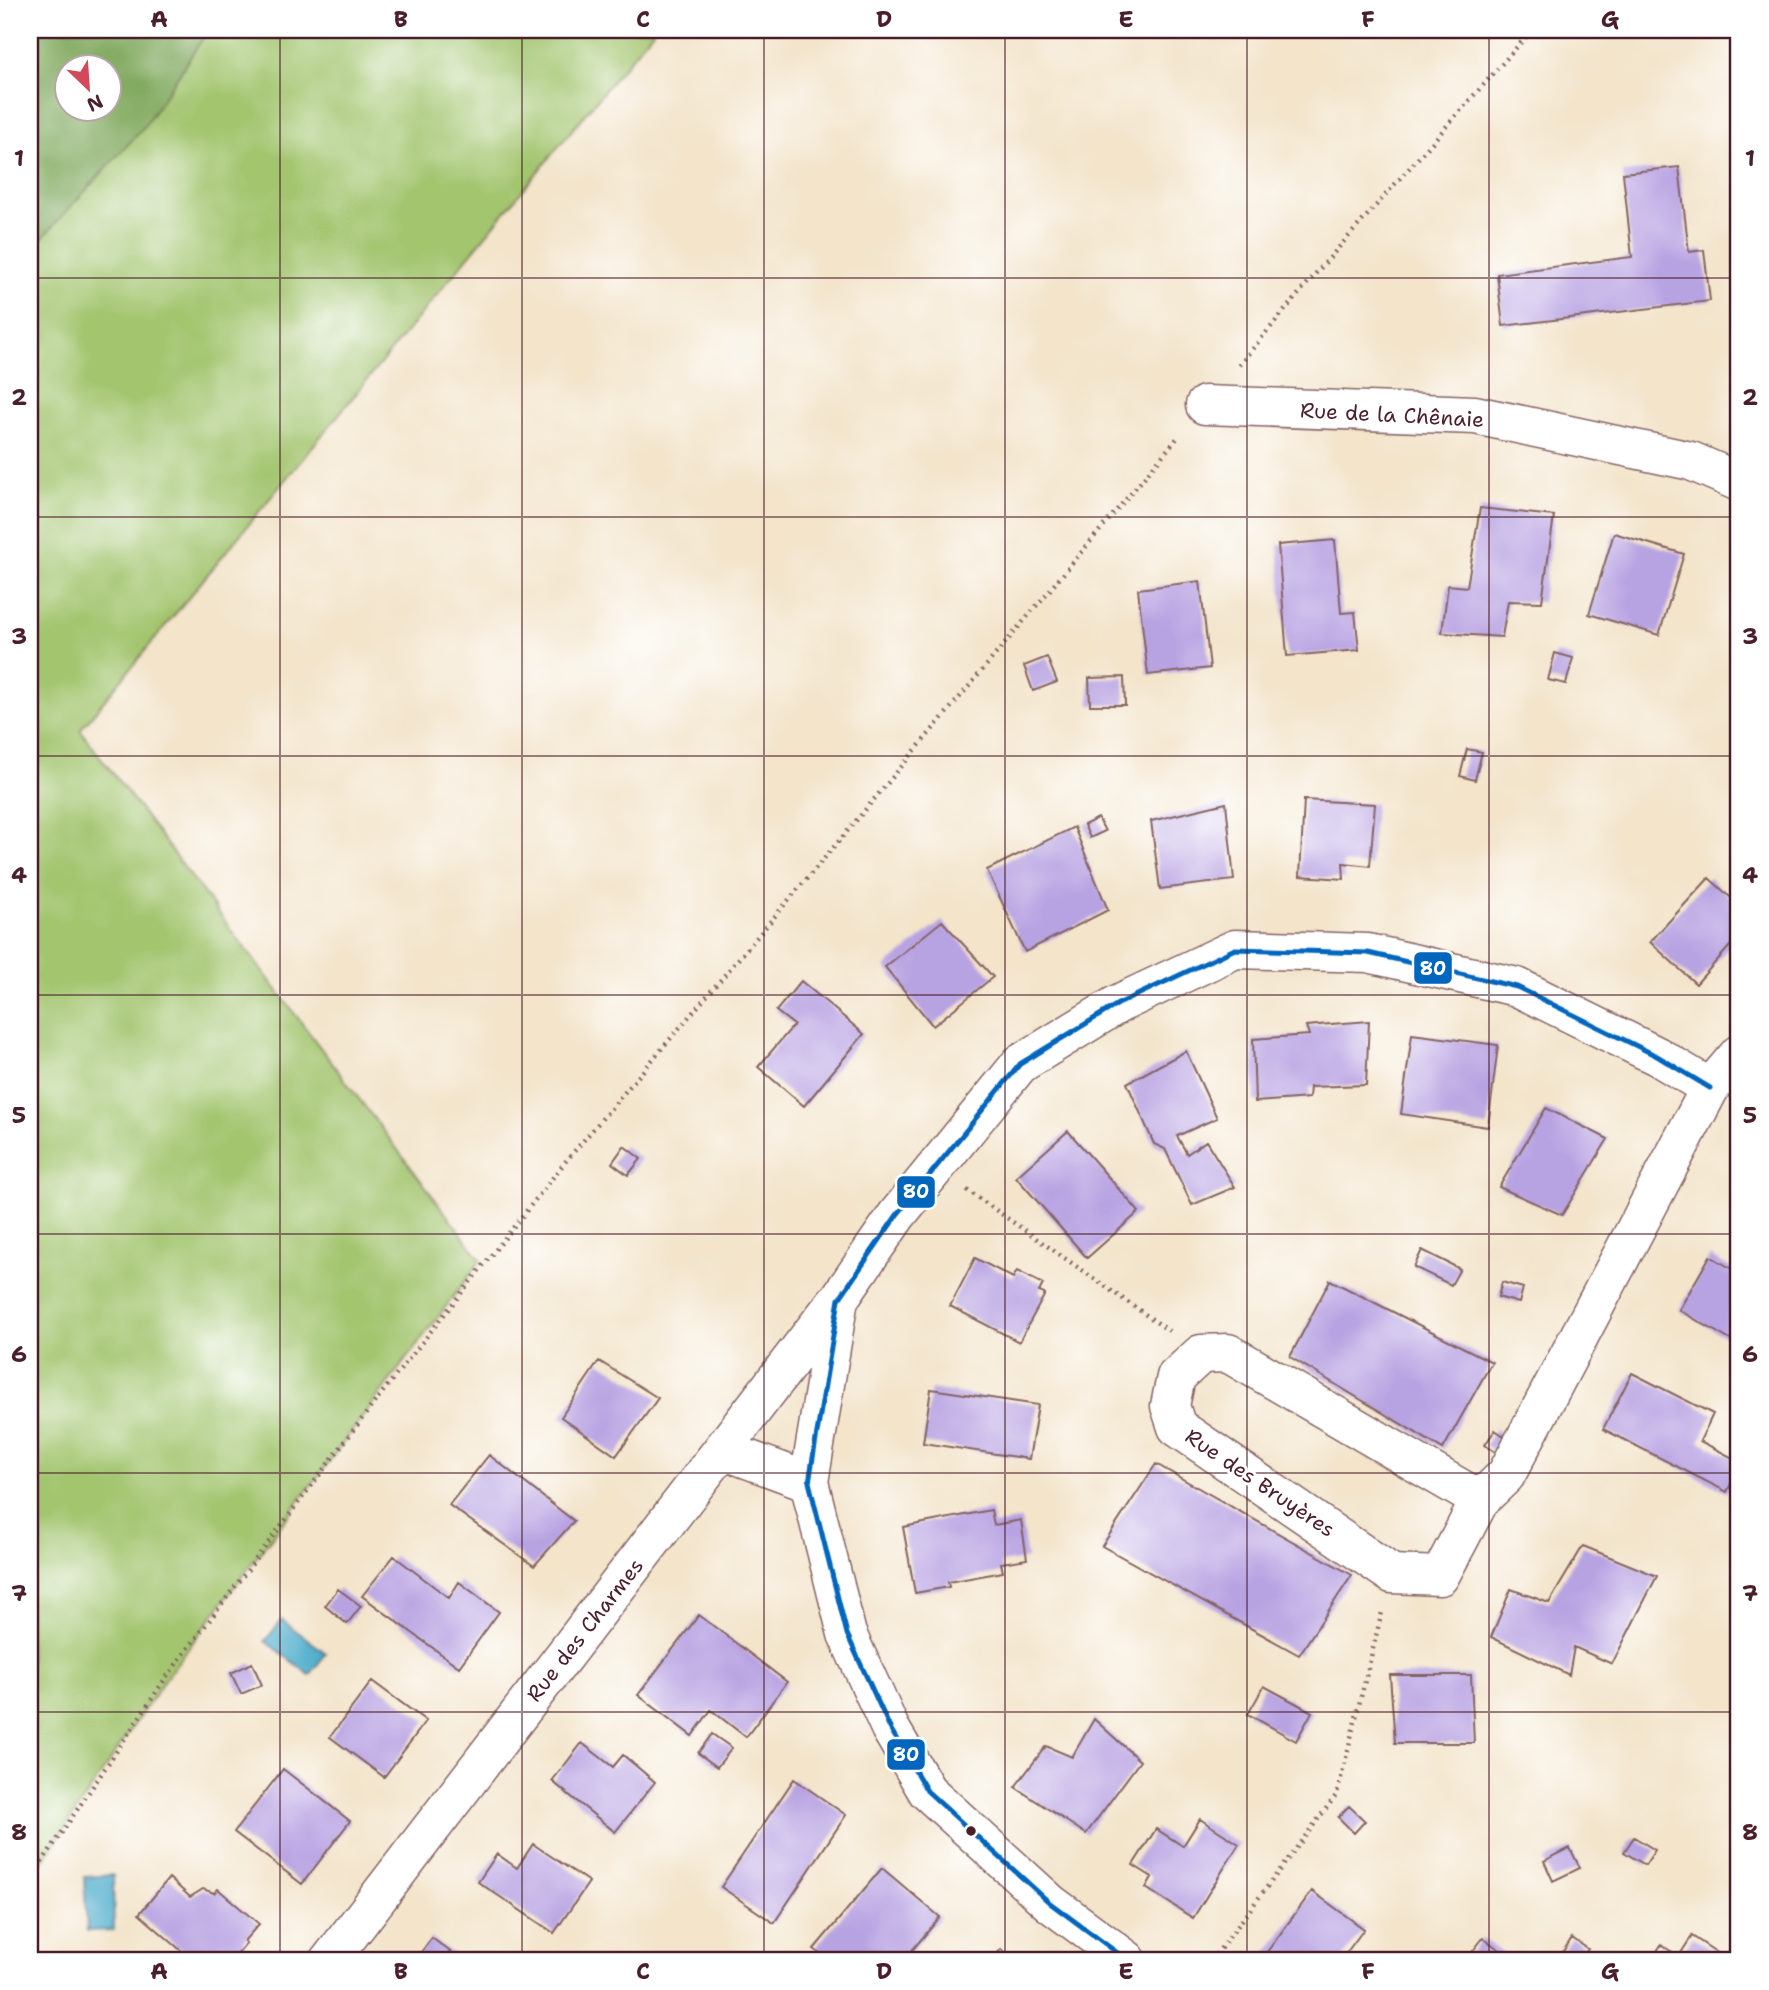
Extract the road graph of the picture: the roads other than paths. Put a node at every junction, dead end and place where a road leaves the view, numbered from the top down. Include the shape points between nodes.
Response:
1 (1205, 405) road end
2 (1739, 482) edge
3 (1739, 1054) edge
4 (1710, 1088) junction
5 (839, 1299) junction
6 (723, 1450) junction
7 (809, 1482) junction
8 (1480, 1500) junction
9 (330, 1960) edge
10 (1127, 1960) edge

1 - 2 street, Rue de la Chênaie via 1475,415 1691,461
3 - 4 street
4 - 5 street, Rue des Charmes via 1657,1056 1517,987 1368,953 1235,949 1118,1004 1020,1064 897,1215
4 - 8 street via 1506,1475
5 - 6 street, Rue des Charmes
5 - 7 street
6 - 7 street
6 - 9 street, Rue des Charmes
7 - 10 street via 847,1634 890,1728 927,1791 1050,1903
8 - 8 street, Rue des Bruyères via 1228,1353 1201,1354 1176,1377 1170,1406 1177,1427 1392,1574 1440,1576

